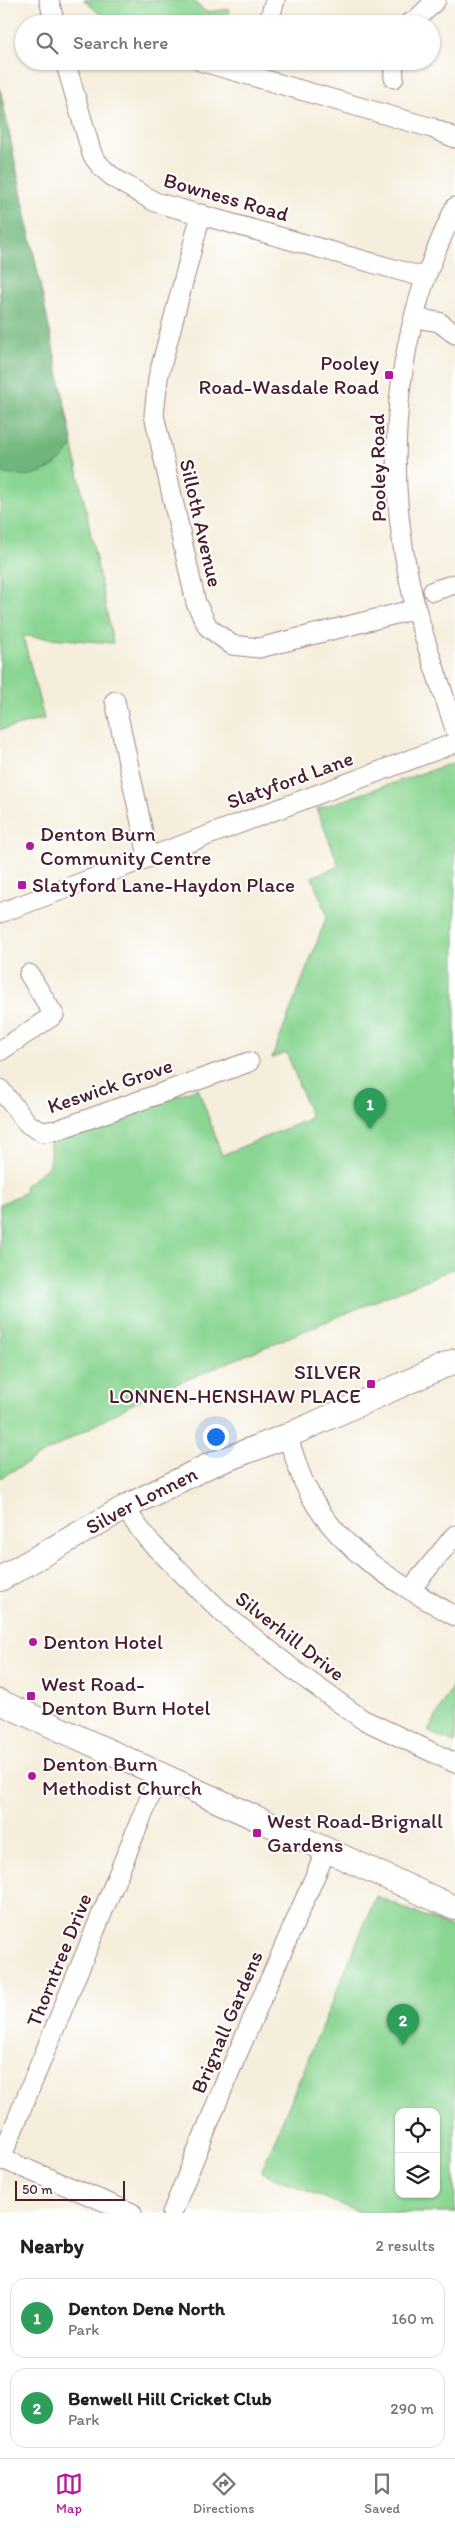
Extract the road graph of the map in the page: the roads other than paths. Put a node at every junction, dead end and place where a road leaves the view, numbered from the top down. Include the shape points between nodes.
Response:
1 (49, 0) edge
2 (275, 0) edge
3 (436, 0) edge
4 (52, 15) edge
5 (271, 15) edge
6 (421, 15) edge
7 (68, 70) edge
8 (232, 70) edge
9 (455, 138) edge
10 (455, 207) edge
11 (201, 214) junction
12 (426, 278) junction
13 (415, 318) junction
14 (455, 334) edge
15 (455, 584) edge
16 (433, 591) dead end
17 (416, 609) junction
18 (115, 702) dead end
19 (455, 729) edge
20 (455, 743) edge
21 (148, 856) junction
22 (0, 913) edge
23 (29, 974) dead end
24 (0, 1051) edge
25 (249, 1062) dead end
26 (0, 1088) edge
27 (455, 1361) edge
28 (287, 1436) junction
29 (124, 1508) junction
30 (455, 1535) edge
31 (0, 1579) edge
32 (410, 1590) junction
33 (455, 1616) edge
34 (0, 1702) edge
35 (455, 1763) edge
36 (159, 1775) junction
37 (326, 1851) junction
38 (455, 1908) edge
39 (1, 2159) edge
40 (127, 2212) edge
41 (172, 2213) edge

1 - 4 street
2 - 5 street
3 - 6 street
7 - 11 street, Bowness Road via 98,165 155,202
8 - 9 street via 396,117
10 - 12 street, Pooley Road
11 - 12 street, Bowness Road
11 - 17 street, Silloth Avenue via 158,378 154,415 196,603 208,627 232,645 259,648
12 - 13 street, Pooley Road
13 - 14 street via 439,322
13 - 17 street, Pooley Road via 399,391 396,484 402,543
15 - 16 street
17 - 19 street, Pooley Road
18 - 21 street
20 - 21 street, Slatyford Lane
21 - 22 street, Slatyford Lane
23 - 24 street via 54,1015
25 - 26 street, Keswick Grove via 57,1130 42,1132 28,1124
27 - 28 main road, Silver Lonnen
28 - 29 main road, Silver Lonnen via 208,1466
28 - 32 street via 306,1488 335,1532 370,1564
29 - 31 main road, Silver Lonnen
29 - 35 street, Silverhill Drive via 149,1541 224,1614 299,1674 362,1719
30 - 32 street
32 - 33 street
34 - 36 main road
36 - 37 main road
36 - 39 street, Thorntree Drive
37 - 38 main road
37 - 41 street, Brignall Gardens
39 - 40 street

